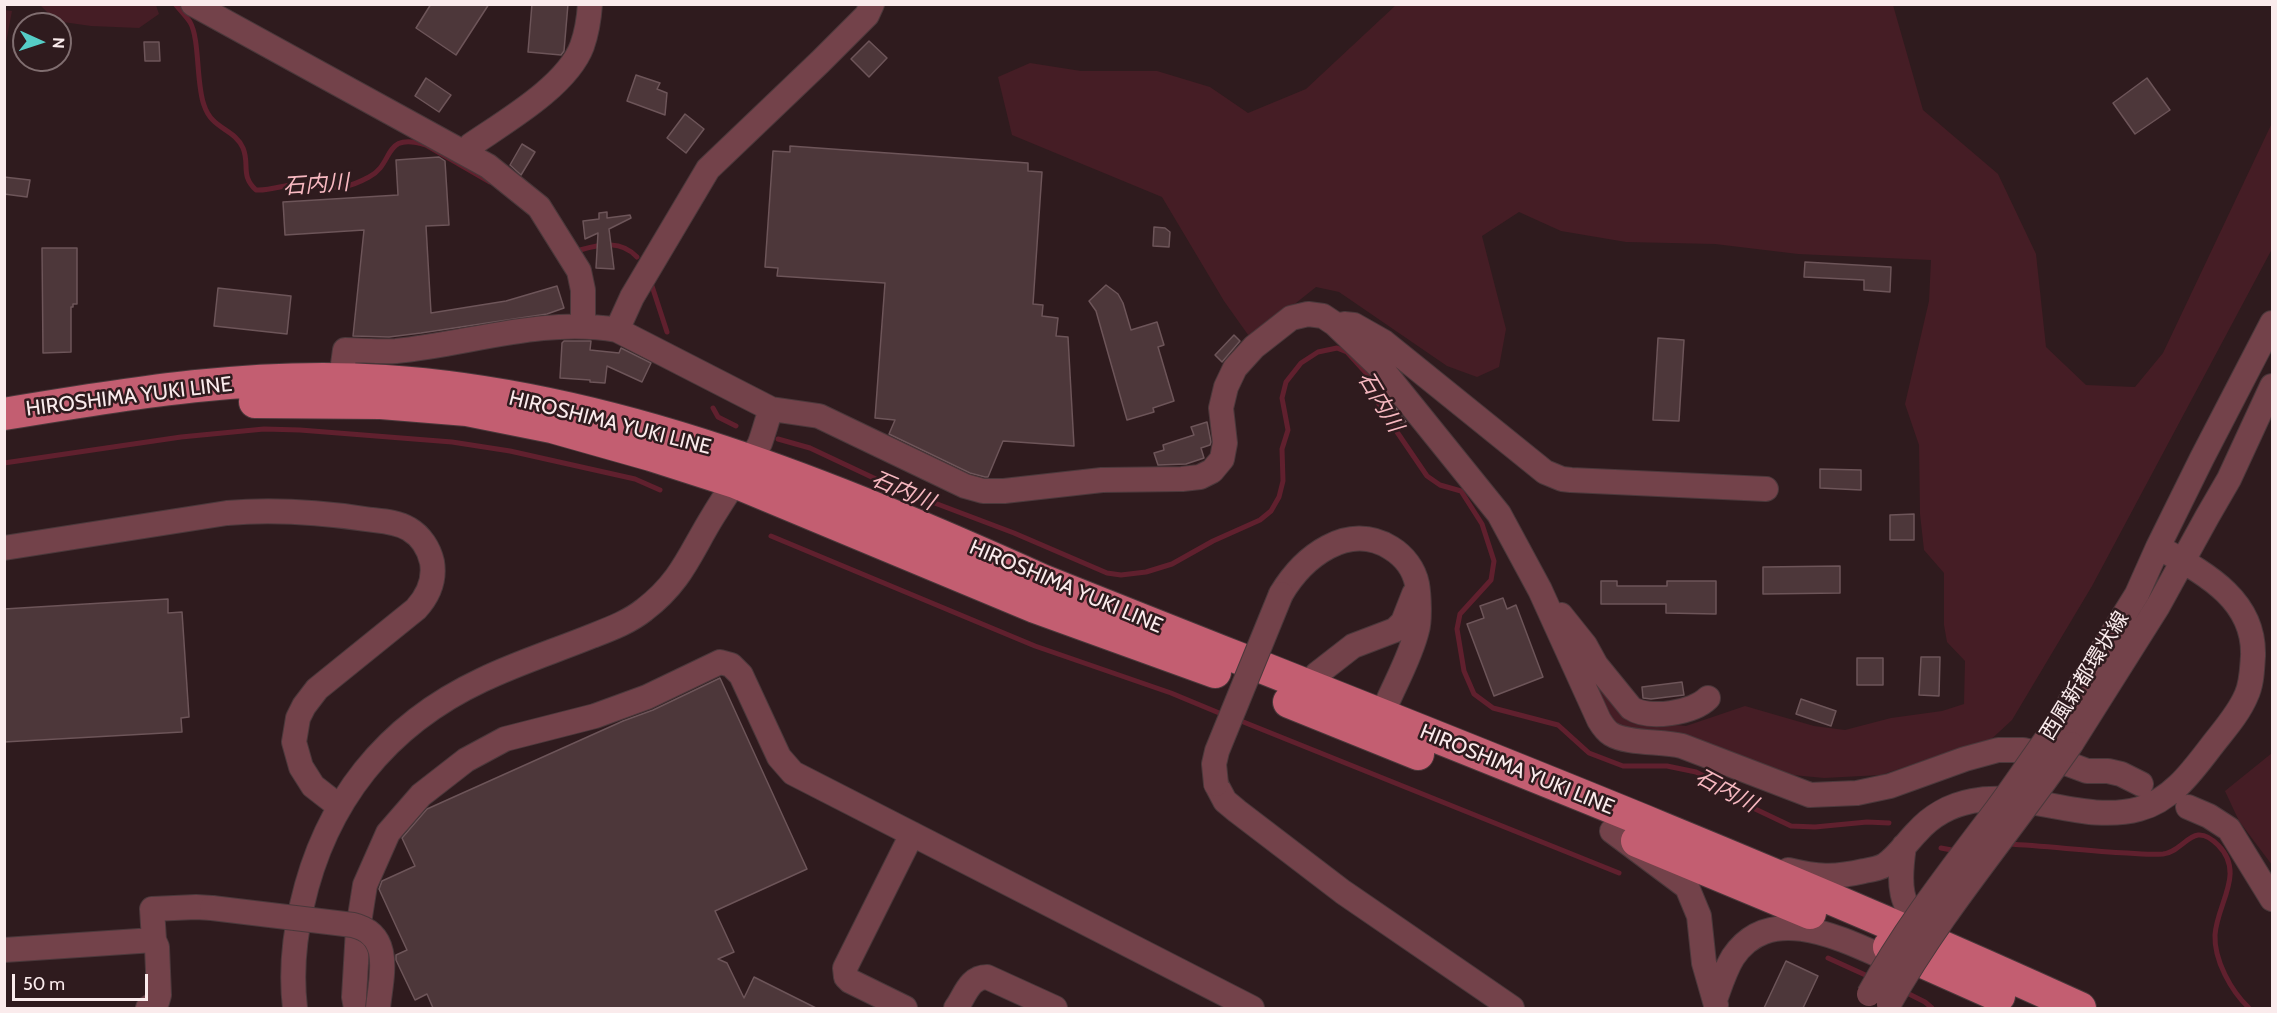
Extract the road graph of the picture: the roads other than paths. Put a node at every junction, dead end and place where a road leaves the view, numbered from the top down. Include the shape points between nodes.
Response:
1 (193, 4) edge
2 (590, 4) edge
3 (872, 4) edge
4 (465, 153) junction
5 (2272, 323) edge
6 (1335, 324) junction
7 (583, 326) junction
8 (617, 330) junction
9 (341, 379) junction
10 (2272, 386) edge
11 (771, 409) junction
12 (4, 414) edge
13 (4, 436) edge
14 (742, 471) junction
15 (1766, 489) dead end
16 (2158, 547) junction
17 (4, 548) edge
18 (2182, 560) junction
19 (1417, 586) junction
20 (1540, 590) junction
21 (1107, 606) junction
22 (1317, 675) junction
23 (1708, 698) dead end
24 (1387, 703) junction
25 (1436, 737) junction
26 (2141, 784) dead end
27 (340, 807) junction
28 (2188, 807) dead end
29 (1612, 831) junction
30 (912, 834) junction
31 (1904, 846) junction
32 (1739, 859) junction
33 (2272, 899) edge
34 (154, 940) junction
35 (1933, 942) junction
36 (4, 950) edge
37 (1992, 992) junction
38 (1716, 1004) edge
39 (1877, 1004) edge
40 (148, 1008) edge
41 (295, 1008) edge
42 (356, 1008) edge
43 (378, 1008) edge
44 (905, 1008) edge
45 (956, 1008) edge
46 (1055, 1008) edge
47 (1252, 1008) edge
48 (1512, 1008) edge
49 (2028, 1008) edge
50 (2080, 1008) edge

1 - 4 street
2 - 4 street via 582,48 564,74 543,96
3 - 8 street via 867,15 836,47 708,169 632,297
4 - 7 street via 489,166 523,194 556,231 582,280
5 - 16 street, 西風新都環状線
6 - 11 street via 1323,316 1291,318 1254,347 1235,368 1221,408 1225,443 1222,459 1200,477 1102,480 983,491 819,416
6 - 15 street via 1354,325 1384,342 1545,472 1555,476 1571,480
6 - 20 street via 1382,369 1499,514
7 - 8 street
7 - 9 street via 394,351 345,350
8 - 11 street
9 - 12 main road, HIROSHIMA YUKI LINE via 249,381 179,388
9 - 14 main road, HIROSHIMA YUKI LINE via 470,390 545,402 649,430
10 - 18 street, 西風新都環状線 via 2229,478
11 - 14 street via 759,445
13 - 14 main road, HIROSHIMA YUKI LINE via 180,409 264,401 381,403 467,410 552,427 651,455
14 - 21 main road, HIROSHIMA YUKI LINE via 931,530
14 - 27 street via 684,568 654,602 611,628 484,679 426,712 376,757
14 - 29 main road, HIROSHIMA YUKI LINE via 1035,607 1179,658
16 - 18 street
16 - 39 street, 西風新都環状線, bridge via 2137,594 2050,734 1901,938
17 - 27 street via 254,510 324,513 387,522 411,530 424,543 432,565 432,582 425,597 416,609 317,689 297,724 294,742 301,767 313,786
18 - 31 street via 2239,606 2248,622 2253,650 2247,695 2185,779 2155,803 2119,813 2018,800 1971,801 1930,820
18 - 39 street, 西風新都環状線, bridge via 2158,606 2072,744
19 - 22 street via 1403,622 1395,630 1353,646
19 - 24 street via 1418,629
19 - 48 street, bridge via 1410,567 1394,549 1378,541 1350,538 1316,554 1281,594 1217,751 1216,784 1225,801 1343,892
20 - 23 street via 1637,712 1658,714 1692,709
20 - 26 street via 1599,720 1609,733 1623,740 1682,746 1810,795 1857,793 1890,786 1998,750 2023,750 2087,771 2121,774
21 - 22 main road via 1192,624
21 - 25 main road, HIROSHIMA YUKI LINE
22 - 24 main road
24 - 25 main road via 1406,711
25 - 32 main road, HIROSHIMA YUKI LINE
27 - 41 street via 315,859 300,912 292,989
28 - 33 street via 2229,829
29 - 37 main road, HIROSHIMA YUKI LINE
29 - 38 street via 1687,887 1700,916 1704,963
30 - 42 street via 788,770 741,675 730,664 720,662 647,698 505,739 466,760 421,795 388,833 365,885 358,929
30 - 44 street via 845,968 850,981
30 - 47 street
31 - 32 street via 1885,866 1833,877
31 - 35 street via 1901,894
32 - 35 main road, HIROSHIMA YUKI LINE
34 - 36 street
34 - 40 street via 159,995
34 - 43 street, bridge via 152,909 213,908 353,925 375,938 383,956
35 - 50 main road, HIROSHIMA YUKI LINE
37 - 38 street via 1918,972 1821,933 1786,927 1767,930 1742,947 1728,967
37 - 49 main road, HIROSHIMA YUKI LINE
45 - 46 street via 975,980 987,977

